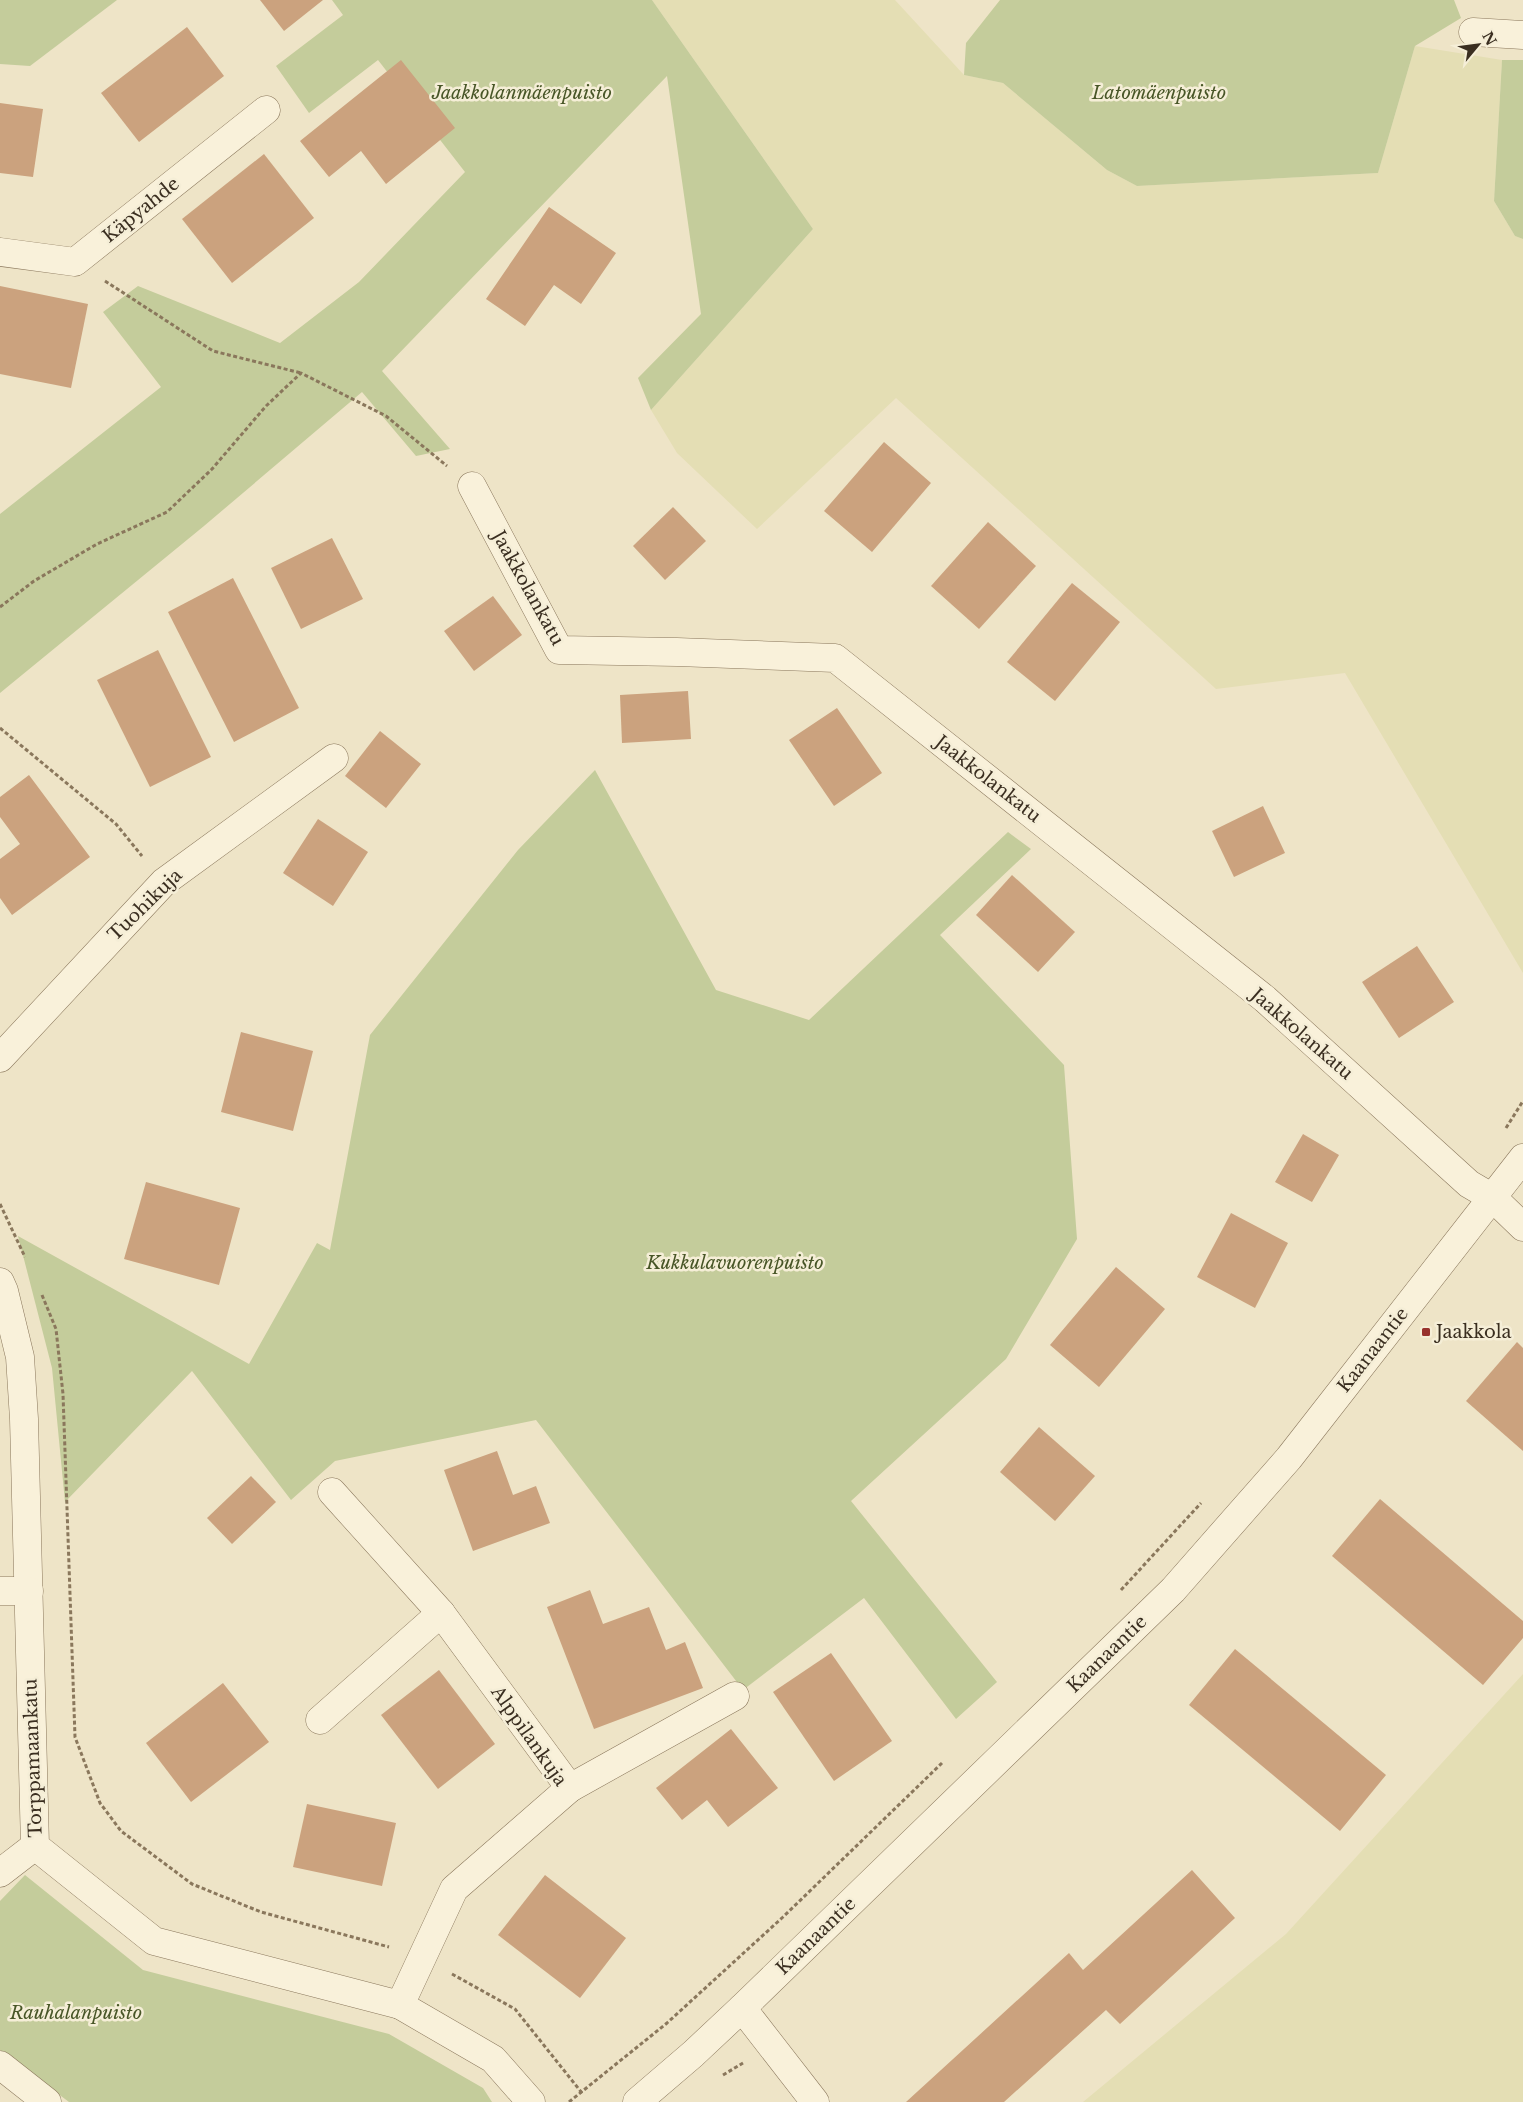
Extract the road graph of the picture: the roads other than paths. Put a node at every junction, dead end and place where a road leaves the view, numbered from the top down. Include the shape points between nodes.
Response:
1 (1473, 32) dead end
2 (1523, 35) edge
3 (266, 110) dead end
4 (0, 252) edge
5 (472, 486) road end
6 (334, 758) dead end
7 (0, 1058) edge
8 (1523, 1158) edge
9 (1493, 1198) junction
10 (1523, 1227) edge
11 (0, 1282) edge
12 (332, 1492) dead end
13 (0, 1591) edge
14 (29, 1591) junction
15 (441, 1612) junction
16 (736, 1696) dead end
17 (320, 1720) dead end
18 (570, 1788) junction
19 (35, 1846) junction
20 (0, 1873) edge
21 (400, 2005) junction
22 (742, 2008) junction
23 (0, 2065) edge
24 (47, 2102) edge
25 (531, 2102) edge
26 (637, 2102) edge
27 (815, 2102) edge

1 - 2 street
3 - 4 street, Käpyahde via 75,262
5 - 9 street, Jaakkolankatu via 558,650 835,658 1265,999 1469,1184
6 - 7 street, Tuohikuja via 164,882
8 - 9 street, Kaanaantie
9 - 10 street
9 - 22 street, Kaanaantie via 1289,1458 1173,1590
11 - 14 street, Torppamaankatu via 20,1357
12 - 15 street, Alppilankuja
13 - 14 street
14 - 19 street, Torppamaankatu
15 - 17 street
15 - 18 street, Alppilankuja
16 - 18 street
18 - 21 street, Alppilankuja via 454,1889
19 - 20 street
19 - 21 street, Torppamaankatu via 154,1941
21 - 25 street, Torppamaankatu via 493,2059
22 - 26 street, Kaanaantie
22 - 27 street
23 - 24 street

